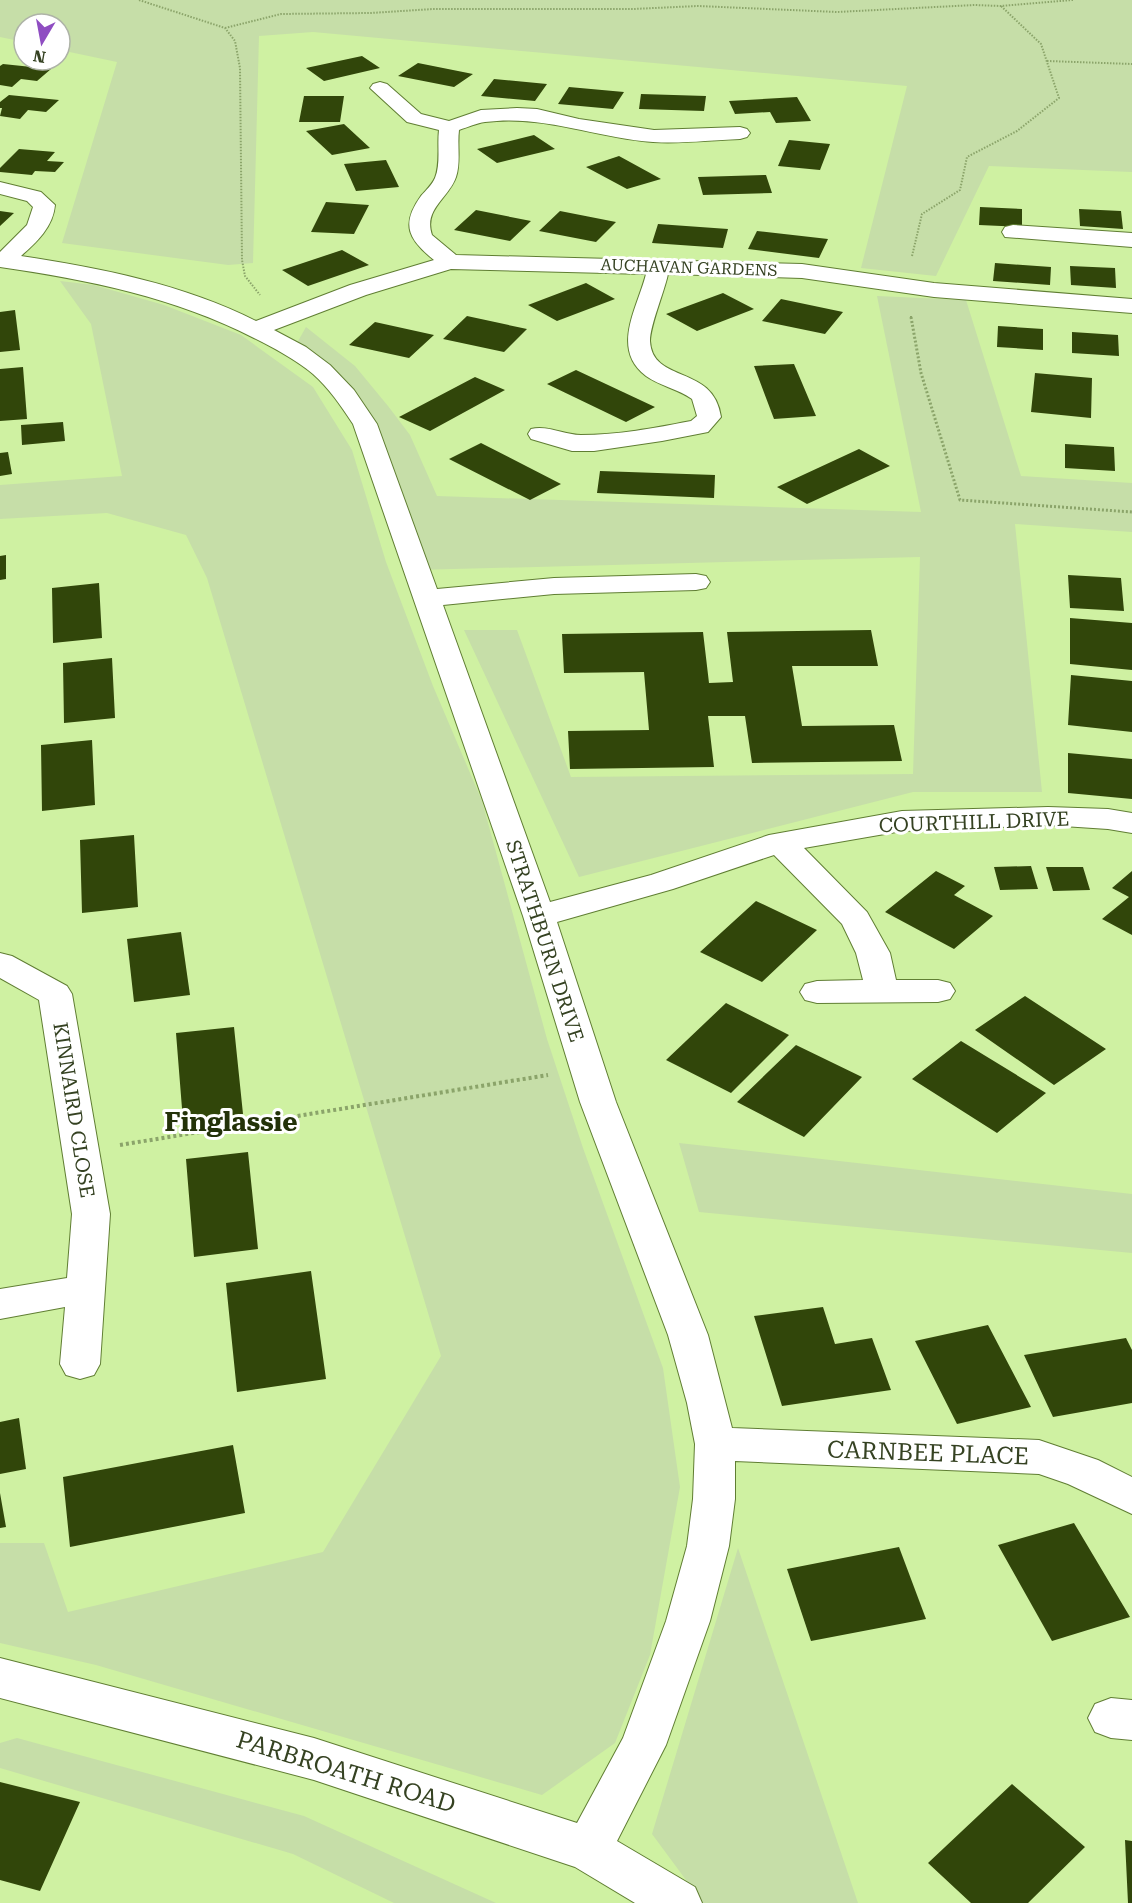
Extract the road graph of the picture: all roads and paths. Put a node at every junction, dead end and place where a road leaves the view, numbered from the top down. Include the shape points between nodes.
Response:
1 (140, 0) edge
2 (1073, 0) edge
3 (225, 28) junction
4 (1047, 61) dead end
5 (1132, 64) edge
6 (380, 88) dead end
7 (450, 128) junction
8 (740, 133) dead end
9 (676, 137) junction
10 (678, 158) dead end
11 (0, 188) edge
12 (1013, 232) dead end
13 (1132, 240) edge
14 (2, 260) edge
15 (450, 262) junction
16 (659, 266) junction
17 (1132, 306) edge
18 (267, 324) junction
19 (540, 434) dead end
20 (696, 582) dead end
21 (426, 598) junction
22 (1132, 823) edge
23 (780, 842) junction
24 (539, 916) junction
25 (0, 964) edge
26 (938, 991) dead end
27 (817, 992) dead end
28 (882, 992) junction
29 (588, 1069) junction
30 (81, 1151) junction
31 (86, 1289) junction
32 (0, 1304) edge
33 (80, 1364) dead end
34 (715, 1444) junction
35 (1132, 1497) edge
36 (0, 1678) edge
37 (588, 1849) junction
38 (678, 1903) edge

1 - 3 path
2 - 3 path via 837,12 733,6 281,14
3 - 18 path via 235,41 240,68 244,276
4 - 5 path
6 - 7 street via 414,118
7 - 9 street via 481,116 517,114
7 - 15 street via 450,159 444,181 419,216 418,230 424,241
8 - 9 street
9 - 10 street
11 - 14 street via 34,196 44,205 45,215 36,229
12 - 13 street
14 - 18 street, STRATHBURN DRIVE via 148,287 223,314
15 - 16 street, AUCHAVAN GARDENS
15 - 18 street, AUCHAVAN GARDENS via 358,290
16 - 17 street, AUCHAVAN GARDENS via 802,271 934,290
16 - 19 street via 641,325 639,347 646,363 662,376 702,393 710,405 709,417 699,427 594,442 572,443
18 - 21 street, STRATHBURN DRIVE via 293,350 321,369 365,424
20 - 21 street via 554,586
21 - 24 street, STRATHBURN DRIVE
22 - 23 street, COURTHILL DRIVE via 1048,816 902,821
23 - 24 street, COURTHILL DRIVE via 662,882
23 - 28 street via 856,919 873,953
24 - 29 street, STRATHBURN DRIVE
25 - 30 street, KINNAIRD CLOSE via 55,994
26 - 28 street
27 - 28 street
29 - 30 path
29 - 34 street, STRATHBURN DRIVE via 688,1335
30 - 31 street, KINNAIRD CLOSE via 91,1215
31 - 32 street
31 - 33 street, KINNAIRD CLOSE
34 - 35 street, CARNBEE PLACE via 1039,1457 1083,1472
34 - 37 street, STRATHBURN DRIVE via 708,1546 688,1621 643,1745
36 - 37 street, PARBROATH ROAD via 314,1759
37 - 38 street, PARBROATH ROAD

